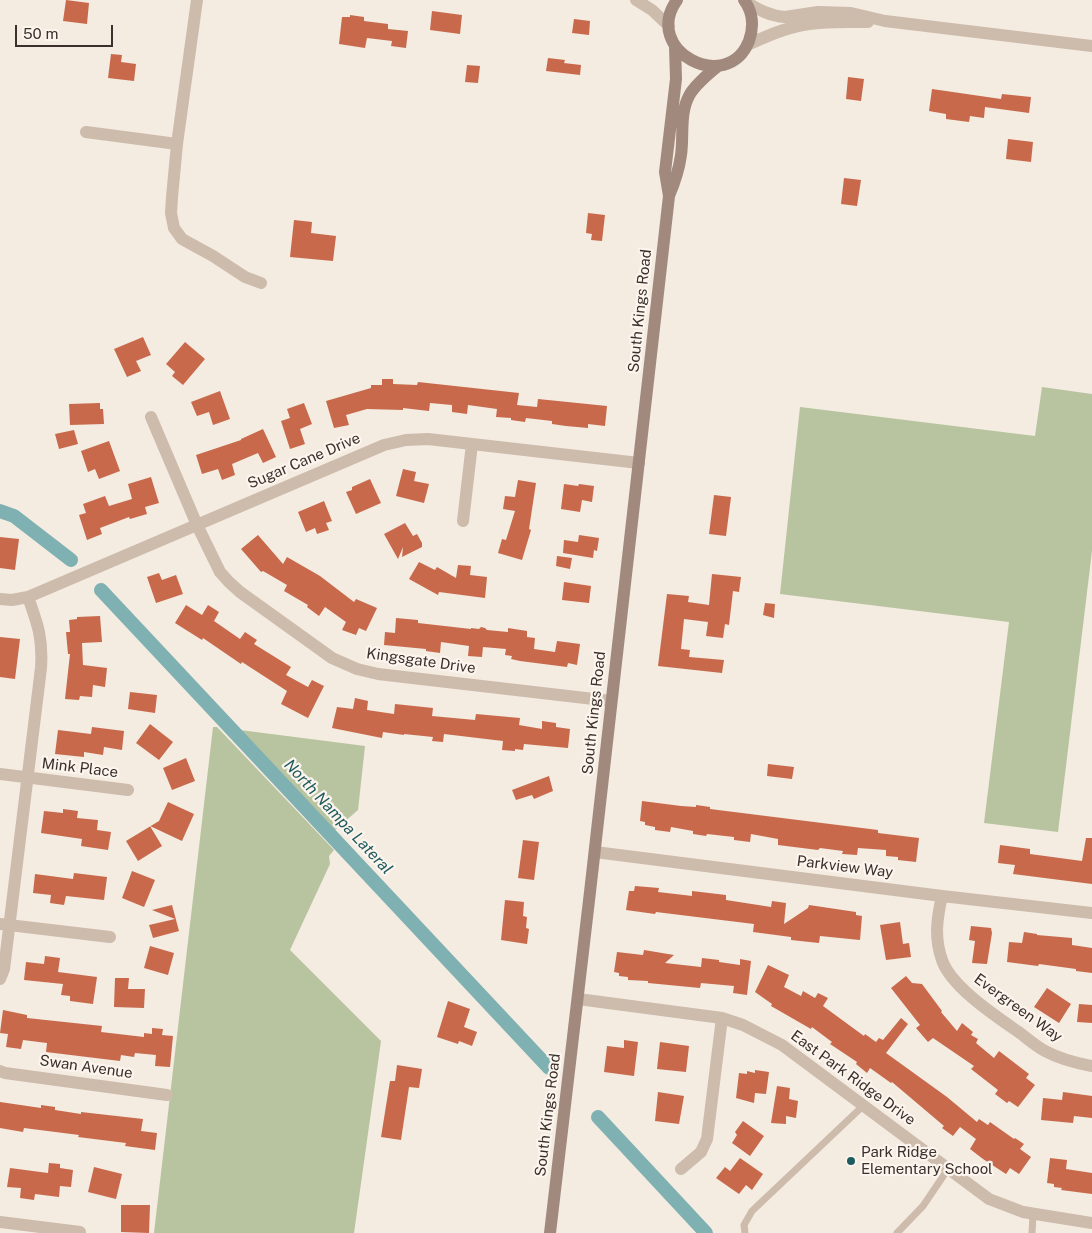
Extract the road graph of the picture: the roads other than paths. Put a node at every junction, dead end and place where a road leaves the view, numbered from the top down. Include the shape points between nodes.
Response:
1 (197, 0) edge
2 (636, 0) edge
3 (677, 0) edge
4 (745, 1) edge
5 (885, 21) junction
6 (669, 26) junction
7 (747, 45) junction
8 (674, 46) junction
9 (1092, 46) edge
10 (718, 66) junction
11 (86, 132) dead end
12 (177, 144) junction
13 (669, 196) junction
14 (261, 283) dead end
15 (151, 417) dead end
16 (472, 444) junction
17 (639, 463) junction
18 (463, 521) dead end
19 (197, 525) junction
20 (28, 597) junction
21 (0, 599) edge
22 (611, 701) junction
23 (0, 774) edge
24 (28, 778) junction
25 (128, 790) dead end
26 (595, 852) junction
27 (942, 896) junction
28 (1092, 913) edge
29 (5, 924) edge
30 (110, 938) dead end
31 (0, 979) edge
32 (578, 999) junction
33 (722, 1018) junction
34 (1092, 1066) edge
35 (0, 1071) edge
36 (167, 1095) dead end
37 (864, 1105) junction
38 (681, 1168) dead end
39 (948, 1169) junction
40 (1033, 1215) junction
41 (0, 1222) edge
42 (1092, 1223) edge
43 (80, 1232) edge
44 (550, 1233) edge
45 (745, 1233) edge
46 (897, 1233) edge
47 (1032, 1233) edge

1 - 12 street
2 - 6 street
3 - 6 main road
4 - 5 street via 761,12 777,17 834,11
4 - 7 main road via 752,23
5 - 7 street via 809,24 779,31
5 - 9 street
6 - 8 main road, South Kings Road
7 - 10 main road, South Kings Road via 740,55
8 - 10 main road via 692,62
8 - 13 main road, South Kings Road via 676,79 665,172
10 - 13 main road, South Kings Road via 694,88 686,102 682,153
11 - 12 street
12 - 14 street via 171,213 174,228 182,239 245,277
13 - 17 main road, South Kings Road
15 - 19 street, Kingsgate Drive
16 - 17 street, Sugar Cane Drive
16 - 18 street
16 - 19 street, Sugar Cane Drive via 428,439 384,445
17 - 22 main road, South Kings Road
19 - 20 street, Sugar Cane Drive
19 - 22 street, Kingsgate Drive via 220,572 240,592 332,658 357,669
20 - 21 street, Sugar Cane Drive
20 - 24 street via 43,646
22 - 26 main road, South Kings Road
23 - 24 street, Mink Place
24 - 25 street, Mink Place
24 - 29 street
26 - 27 street, Parkview Way
26 - 32 main road, South Kings Road
27 - 28 street, Parkview Way
27 - 34 street, Evergreen Way via 936,922 937,940 942,962 958,985 1045,1051 1073,1063
29 - 30 street
29 - 31 street via 4,969
32 - 33 street, East Park Ridge Drive
32 - 44 main road, South Kings Road
33 - 37 street, East Park Ridge Drive via 743,1024 782,1045
33 - 38 street via 707,1139 702,1152
35 - 36 street, Swan Avenue
37 - 39 street, East Park Ridge Drive
37 - 45 lane via 752,1211 744,1225
39 - 40 street, East Park Ridge Drive via 989,1199
39 - 46 lane via 923,1206
40 - 42 street, East Park Ridge Drive
40 - 47 lane
41 - 43 street

